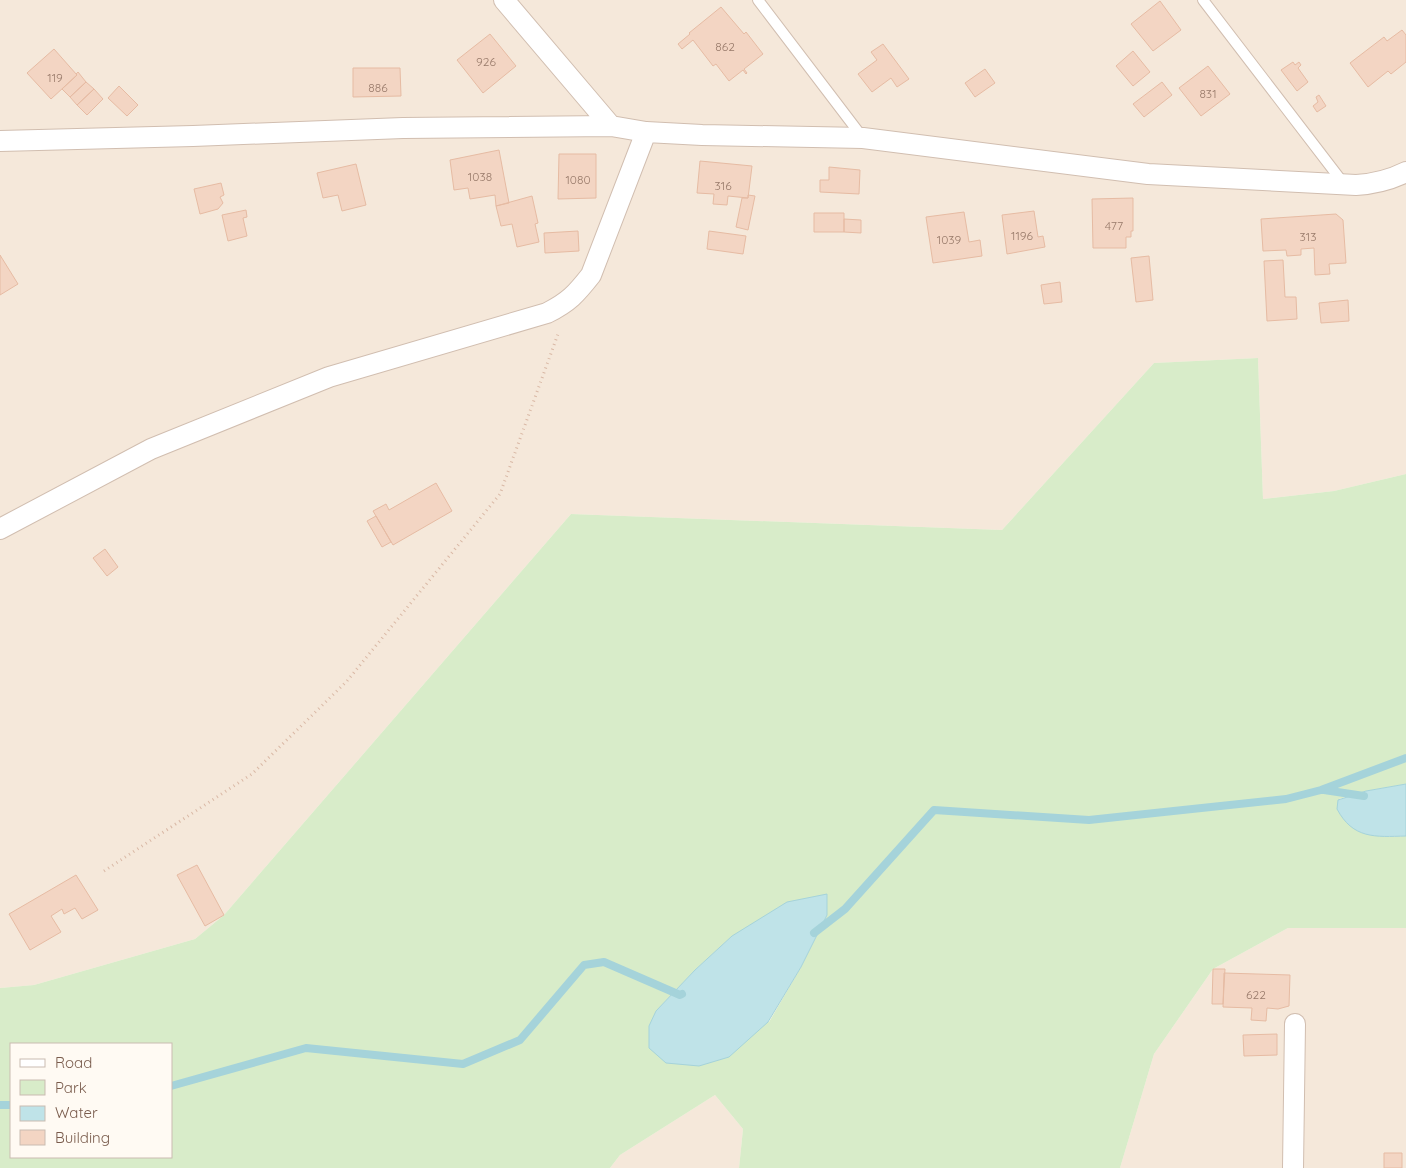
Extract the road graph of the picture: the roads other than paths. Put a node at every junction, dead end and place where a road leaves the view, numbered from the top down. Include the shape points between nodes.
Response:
1 (504, 0) edge
2 (758, 0) edge
3 (1203, 0) edge
4 (611, 126) junction
5 (646, 132) junction
6 (863, 138) junction
7 (0, 141) edge
8 (1406, 172) edge
9 (1344, 184) junction
10 (0, 530) edge
11 (1295, 1024) dead end
12 (1293, 1168) edge

1 - 4 street
2 - 6 lane
3 - 9 lane
4 - 5 street
4 - 7 street via 403,128
5 - 6 street
5 - 10 street via 591,275 565,304 547,313 320,381 152,449
6 - 9 street via 1148,174
8 - 9 street via 1369,185
11 - 12 street

